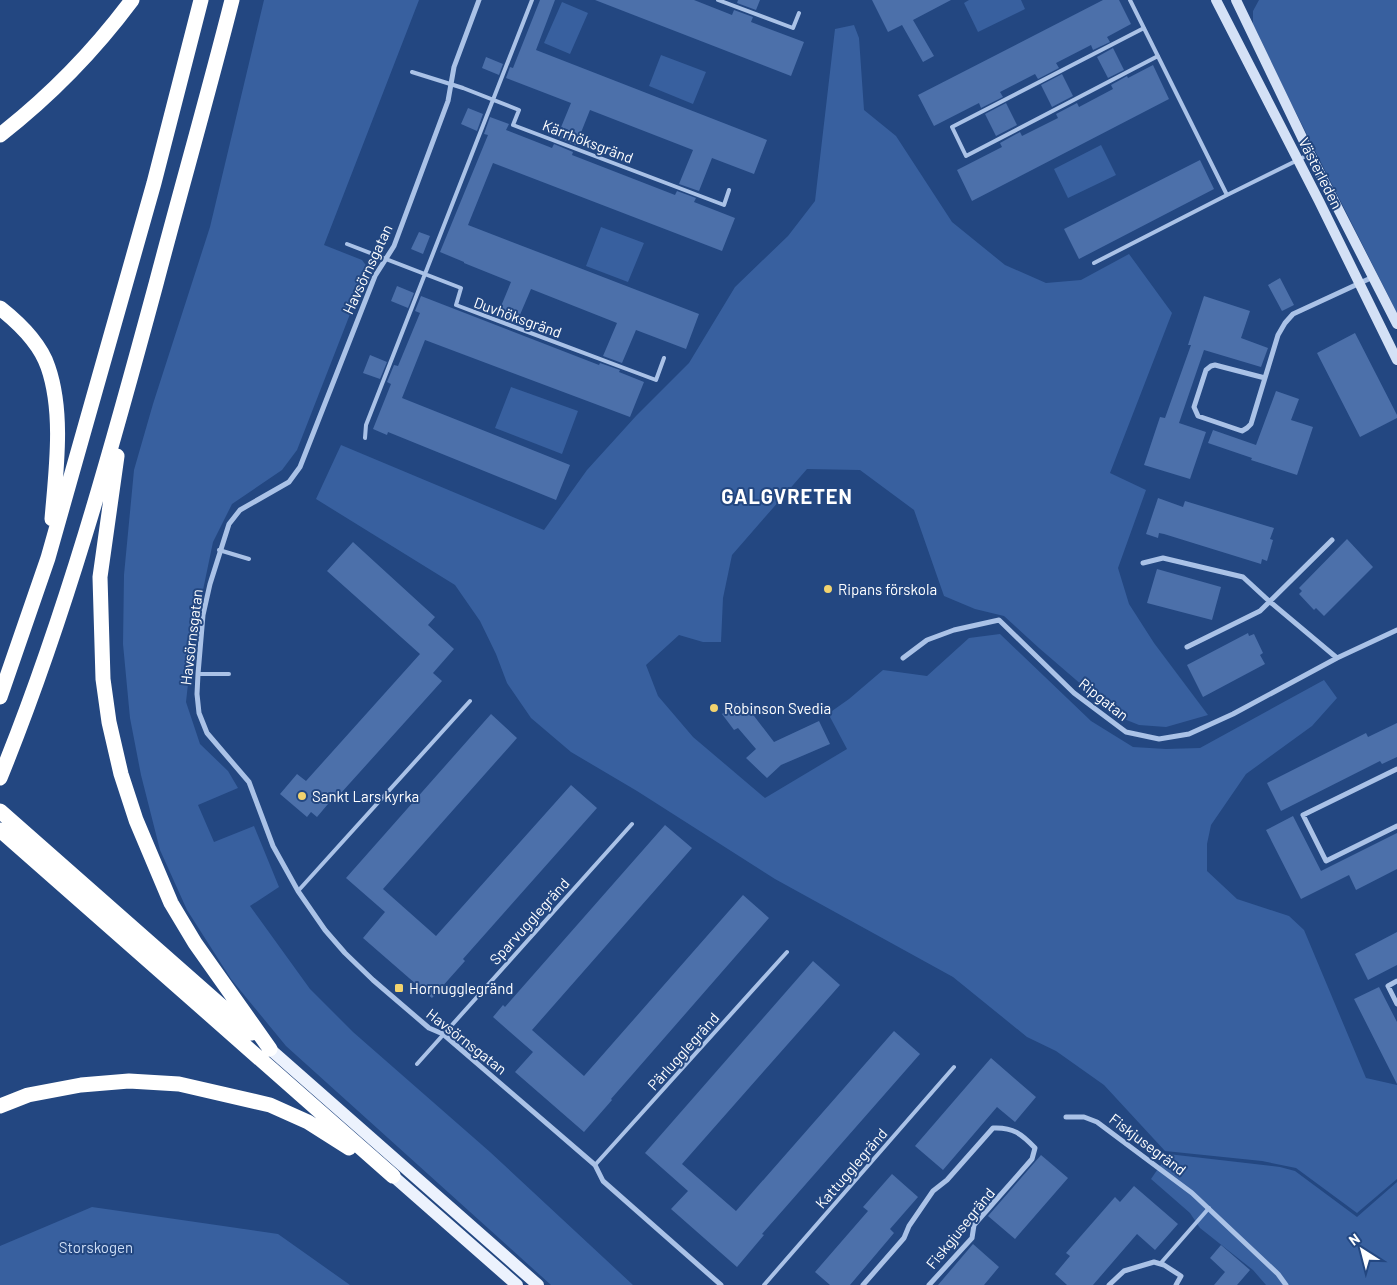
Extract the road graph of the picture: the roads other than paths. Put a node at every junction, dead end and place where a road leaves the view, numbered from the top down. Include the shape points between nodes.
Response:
1 (132, 0) edge
2 (201, 0) edge
3 (232, 0) edge
4 (479, 0) edge
5 (532, 0) edge
6 (718, 0) edge
7 (1130, 0) edge
8 (1236, 0) edge
9 (1220, 1) edge
10 (798, 13) dead end
11 (1144, 28) junction
12 (1158, 56) junction
13 (412, 72) dead end
14 (451, 84) junction
15 (493, 100) junction
16 (0, 135) edge
17 (1310, 154) junction
18 (1297, 160) junction
19 (730, 190) dead end
20 (1227, 195) junction
21 (347, 244) dead end
22 (386, 259) junction
23 (1094, 263) dead end
24 (424, 275) junction
25 (1373, 277) junction
26 (1359, 284) junction
27 (0, 308) edge
28 (1397, 324) edge
29 (664, 358) dead end
30 (1397, 360) edge
31 (1265, 378) junction
32 (125, 400) junction
33 (365, 438) dead end
34 (1332, 540) dead end
35 (220, 550) junction
36 (48, 558) junction
37 (249, 559) dead end
38 (1143, 563) dead end
39 (1269, 601) junction
40 (1397, 630) edge
41 (1186, 647) dead end
42 (903, 658) dead end
43 (1337, 658) junction
44 (198, 674) junction
45 (229, 674) dead end
46 (0, 697) edge
47 (470, 701) dead end
48 (1397, 769) edge
49 (0, 778) edge
50 (0, 811) edge
51 (632, 824) dead end
52 (1397, 826) edge
53 (0, 830) edge
54 (298, 892) junction
55 (787, 952) dead end
56 (1397, 982) edge
57 (1397, 1004) edge
58 (443, 1034) junction
59 (270, 1049) junction
60 (417, 1064) dead end
61 (954, 1067) dead end
62 (0, 1106) edge
63 (1066, 1117) dead end
64 (595, 1165) junction
65 (393, 1176) junction
66 (1209, 1208) junction
67 (1160, 1264) junction
68 (517, 1285) edge
69 (538, 1285) edge
70 (721, 1285) edge
71 (764, 1285) edge
72 (864, 1285) edge
73 (929, 1285) edge
74 (1109, 1285) edge
75 (1176, 1285) edge
76 (1286, 1285) edge

1 - 16 highway via 85,58 27,114
2 - 36 highway via 154,183
3 - 32 highway
4 - 14 street, Havsörnsgatan via 454,67
5 - 15 lane
6 - 10 lane via 793,28
7 - 11 lane
8 - 17 street, Västerleden
9 - 18 street, Västerleden
11 - 12 lane
11 - 12 lane via 952,127 966,156
12 - 20 lane
13 - 14 lane, Kärrhöksgränd
14 - 15 lane, Kärrhöksgränd
14 - 22 street, Havsörnsgatan via 448,101 394,246
15 - 19 lane, Kärrhöksgränd via 519,110 513,124 724,205
15 - 24 lane
17 - 18 lane
17 - 25 street, Västerleden
18 - 20 lane
18 - 26 street, Västerleden
20 - 23 lane
21 - 22 lane, Duvhöksgränd
22 - 24 lane, Duvhöksgränd
22 - 35 street, Havsörnsgatan via 375,276 300,467 289,482 240,510 229,524
24 - 29 lane, Duvhöksgränd via 462,288 456,305 656,380
24 - 33 lane via 366,425
25 - 26 street
25 - 28 street, Västerleden
26 - 30 street, Västerleden
26 - 31 street via 1293,314 1278,336
27 - 36 highway via 33,340 47,365 55,394 56,479
31 - 31 street via 1247,428 1242,430 1198,416 1194,407 1206,370 1211,366
32 - 49 highway via 53,637
32 - 59 highway via 100,577 103,679 121,774 139,828 171,904
34 - 39 street
35 - 37 lane
35 - 44 street, Havsörnsgatan via 203,615
36 - 46 highway
38 - 39 street via 1163,558 1243,577
39 - 41 street via 1260,611
39 - 43 street
40 - 43 street, Ripgatan
42 - 43 street, Ripgatan via 927,640 999,620 1074,693 1126,732 1159,738 1189,734
44 - 45 lane
44 - 54 street, Havsörnsgatan via 199,713 207,733 249,782 273,846
47 - 54 lane
48 - 52 street via 1303,815 1326,861
50 - 59 highway
51 - 58 lane, Sparvugglegränd
53 - 65 highway
54 - 58 street, Havsörnsgatan via 345,953 429,1028
55 - 64 lane, Pärlugglegränd
56 - 57 street via 1388,986
58 - 60 lane, Sparvugglegränd
58 - 64 street, Havsörnsgatan
59 - 69 main road
61 - 71 lane, Kattugglegränd
62 - 65 highway via 28,1095 81,1085 129,1082 179,1084 278,1108 308,1122
63 - 66 street, Fiskjusegränd via 1084,1117 1098,1122
64 - 70 street, Havsörnsgatan via 603,1181
65 - 68 main road
66 - 67 lane
66 - 76 street, Fiskjusegränd
67 - 74 street via 1154,1262 1124,1271
67 - 75 street via 1181,1276
72 - 73 street, Fiskgjusegränd via 904,1238 933,1191 947,1180 993,1128 1006,1128 1024,1136 1035,1148 1032,1159 974,1225 972,1238

